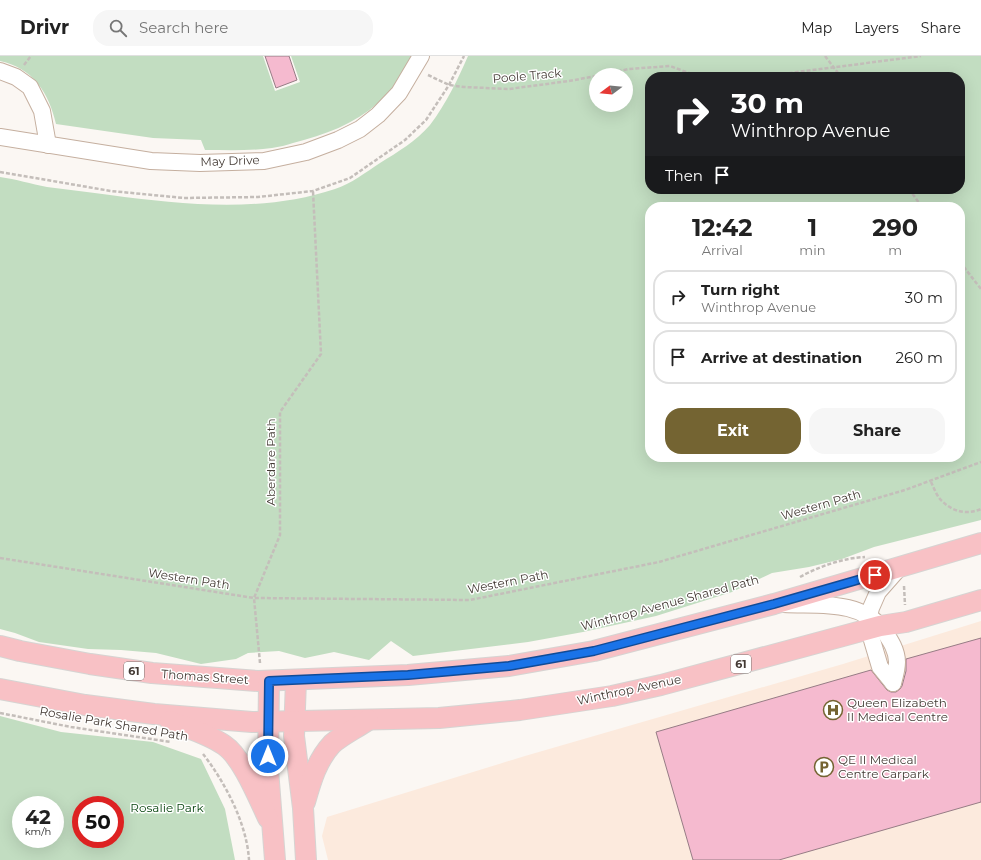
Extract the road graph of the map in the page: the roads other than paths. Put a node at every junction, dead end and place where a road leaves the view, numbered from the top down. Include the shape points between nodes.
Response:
1 (418, 62) edge
2 (0, 71) edge
3 (0, 136) edge
4 (48, 145) junction
5 (981, 543) edge
6 (902, 574) junction
7 (981, 600) edge
8 (774, 604) junction
9 (878, 629) junction
10 (0, 646) edge
11 (265, 670) junction
12 (296, 680) junction
13 (0, 689) edge
14 (154, 714) junction
15 (368, 720) junction
16 (268, 721) junction
17 (294, 721) junction
18 (303, 808) junction
19 (272, 825) junction
20 (275, 860) edge
21 (306, 860) edge

1 - 4 street, May Drive via 399,93 378,115 360,129 306,152 264,161 150,161
2 - 4 street via 16,77 30,87 42,110
3 - 4 street, May Drive
5 - 6 main road, 61
6 - 8 main road, 61
6 - 9 street via 878,592 871,608
7 - 9 main road, Winthrop Avenue / 61 via 906,615
8 - 9 street via 845,607 857,610
8 - 12 main road, 61 via 594,651 509,666 408,675
9 - 15 main road, Winthrop Avenue / 61 via 612,696 520,710 439,718
10 - 11 main road, Thomas Street / 61 via 152,673 258,681
11 - 12 main road, 61
11 - 16 main road
12 - 17 main road
13 - 14 main road, 61 via 85,705
14 - 16 main road, 61
14 - 19 main road via 225,746 242,764
15 - 17 main road, Winthrop Avenue / 61
15 - 18 main road via 333,743 324,754 313,774
16 - 17 main road, Winthrop Avenue / 61
16 - 19 main road
17 - 18 main road
18 - 21 main road
19 - 20 main road

